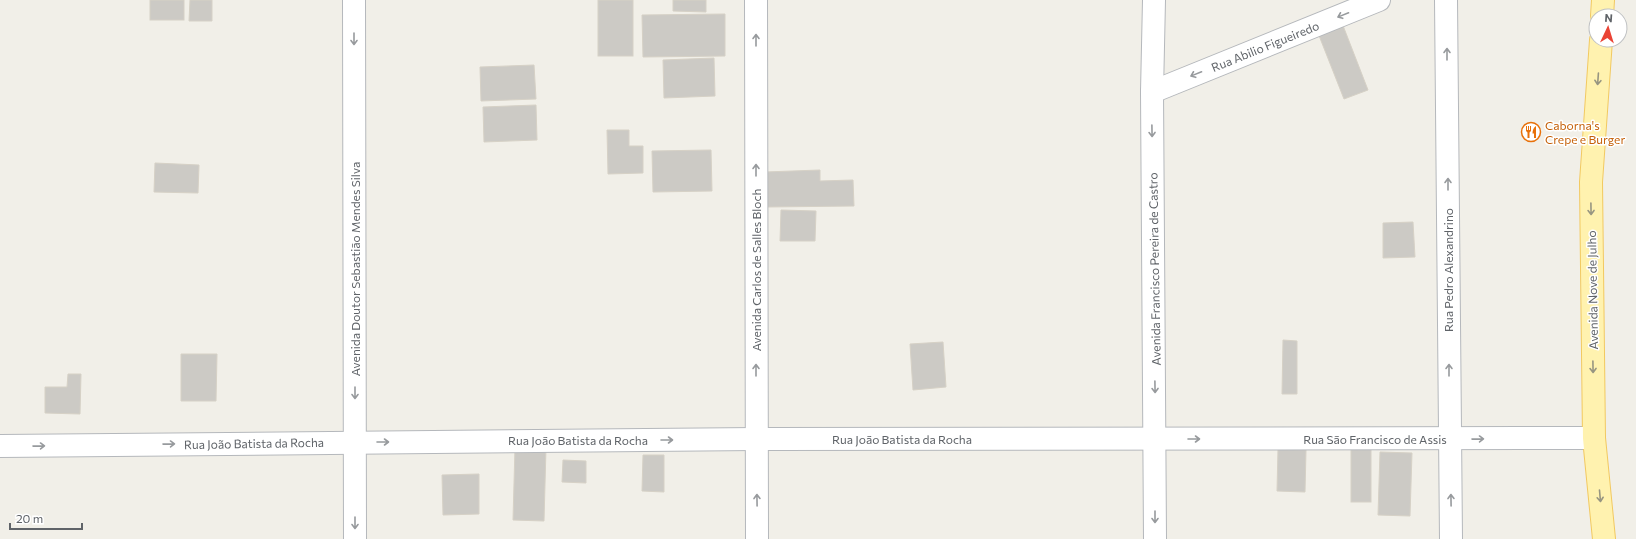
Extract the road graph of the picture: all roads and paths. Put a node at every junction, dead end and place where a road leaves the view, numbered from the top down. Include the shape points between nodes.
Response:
1 (354, 0) edge
2 (756, 0) edge
3 (1154, 0) edge
4 (1379, 0) edge
5 (1446, 0) edge
6 (1599, 48) edge
7 (1152, 92) junction
8 (1594, 438) junction
9 (756, 439) junction
10 (1155, 439) junction
11 (1450, 439) junction
12 (356, 442) junction
13 (0, 446) edge
14 (355, 539) edge
15 (757, 539) edge
16 (1155, 539) edge
17 (1451, 539) edge
18 (1604, 539) edge

1 -> 12 street, Avenida Doutor Sebastião Mendes Silva
9 -> 2 street, Avenida Carlos de Salles Bloch
3 - 7 street, Avenida Francisco Pereira de Castro
4 -> 7 street, Rua Abilio Figueiredo
11 -> 5 street, Rua Pedro Alexandrino
6 -> 8 main road, Avenida Nove de Julho via 1591,182
7 -> 10 street, Avenida Francisco Pereira de Castro
11 -> 8 street, Rua São Francisco de Assis
8 -> 18 main road, Avenida Nove de Julho
9 - 10 street, Rua João Batista da Rocha
12 -> 9 street, Rua João Batista da Rocha
15 -> 9 street, Avenida Carlos de Salles Bloch
10 -> 11 street, Rua São Francisco de Assis
10 -> 16 street, Avenida Francisco Pereira de Castro
17 -> 11 street, Rua Pedro Alexandrino
13 -> 12 street, Rua João Batista da Rocha
12 -> 14 street, Avenida Doutor Sebastião Mendes Silva

